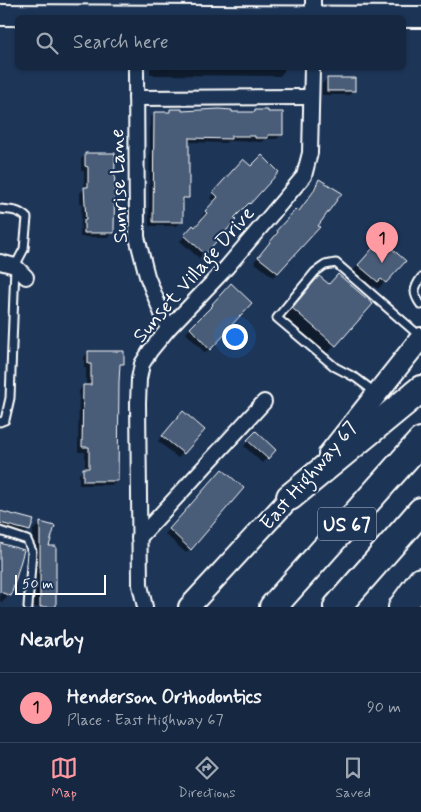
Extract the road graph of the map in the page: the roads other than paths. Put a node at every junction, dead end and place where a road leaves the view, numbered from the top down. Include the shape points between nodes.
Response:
1 (226, 8) edge
2 (313, 11) edge
3 (0, 15) edge
4 (15, 15) edge
5 (147, 15) edge
6 (399, 15) edge
7 (406, 15) edge
8 (421, 16) edge
9 (136, 70) edge
10 (312, 70) edge
11 (311, 97) junction
12 (136, 98) junction
13 (0, 209) edge
14 (0, 262) edge
15 (15, 266) junction
16 (26, 277) dead end
17 (421, 278) edge
18 (421, 305) edge
19 (168, 329) junction
20 (421, 338) edge
21 (421, 389) edge
22 (376, 394) junction
23 (264, 402) dead end
24 (0, 422) edge
25 (421, 441) edge
26 (290, 497) junction
27 (421, 511) edge
28 (0, 531) edge
29 (139, 538) junction
30 (421, 581) edge
31 (28, 607) edge
32 (144, 607) edge
33 (189, 607) edge
34 (274, 607) edge
35 (337, 607) edge
36 (402, 607) edge

1 - 2 main road
1 - 5 main road
2 - 6 main road
3 - 4 main road
7 - 8 main road
9 - 12 street, Sunrise Lane
10 - 11 street, Sunset Village Drive
11 - 12 street
11 - 19 street, Sunset Village Drive via 310,153 304,176 227,267
12 - 19 street, Sunrise Lane via 137,237 147,276
13 - 15 lane via 20,212 27,218 24,249
14 - 15 street
15 - 16 street
15 - 24 lane via 10,398 5,420
17 - 18 lane via 414,286 414,295
19 - 29 street, Sunset Village Drive via 150,350 142,364 139,379
20 - 22 main road, East Highway 67
20 - 22 lane via 336,263 315,272 278,318 335,367
21 - 26 highway
22 - 26 main road, East Highway 67 via 342,439
23 - 29 street
25 - 34 highway, US 67
26 - 33 main road, East Highway 67
27 - 35 highway, US 67
28 - 31 lane via 27,540 30,545
29 - 32 street, Sunset Village Drive
30 - 36 highway

